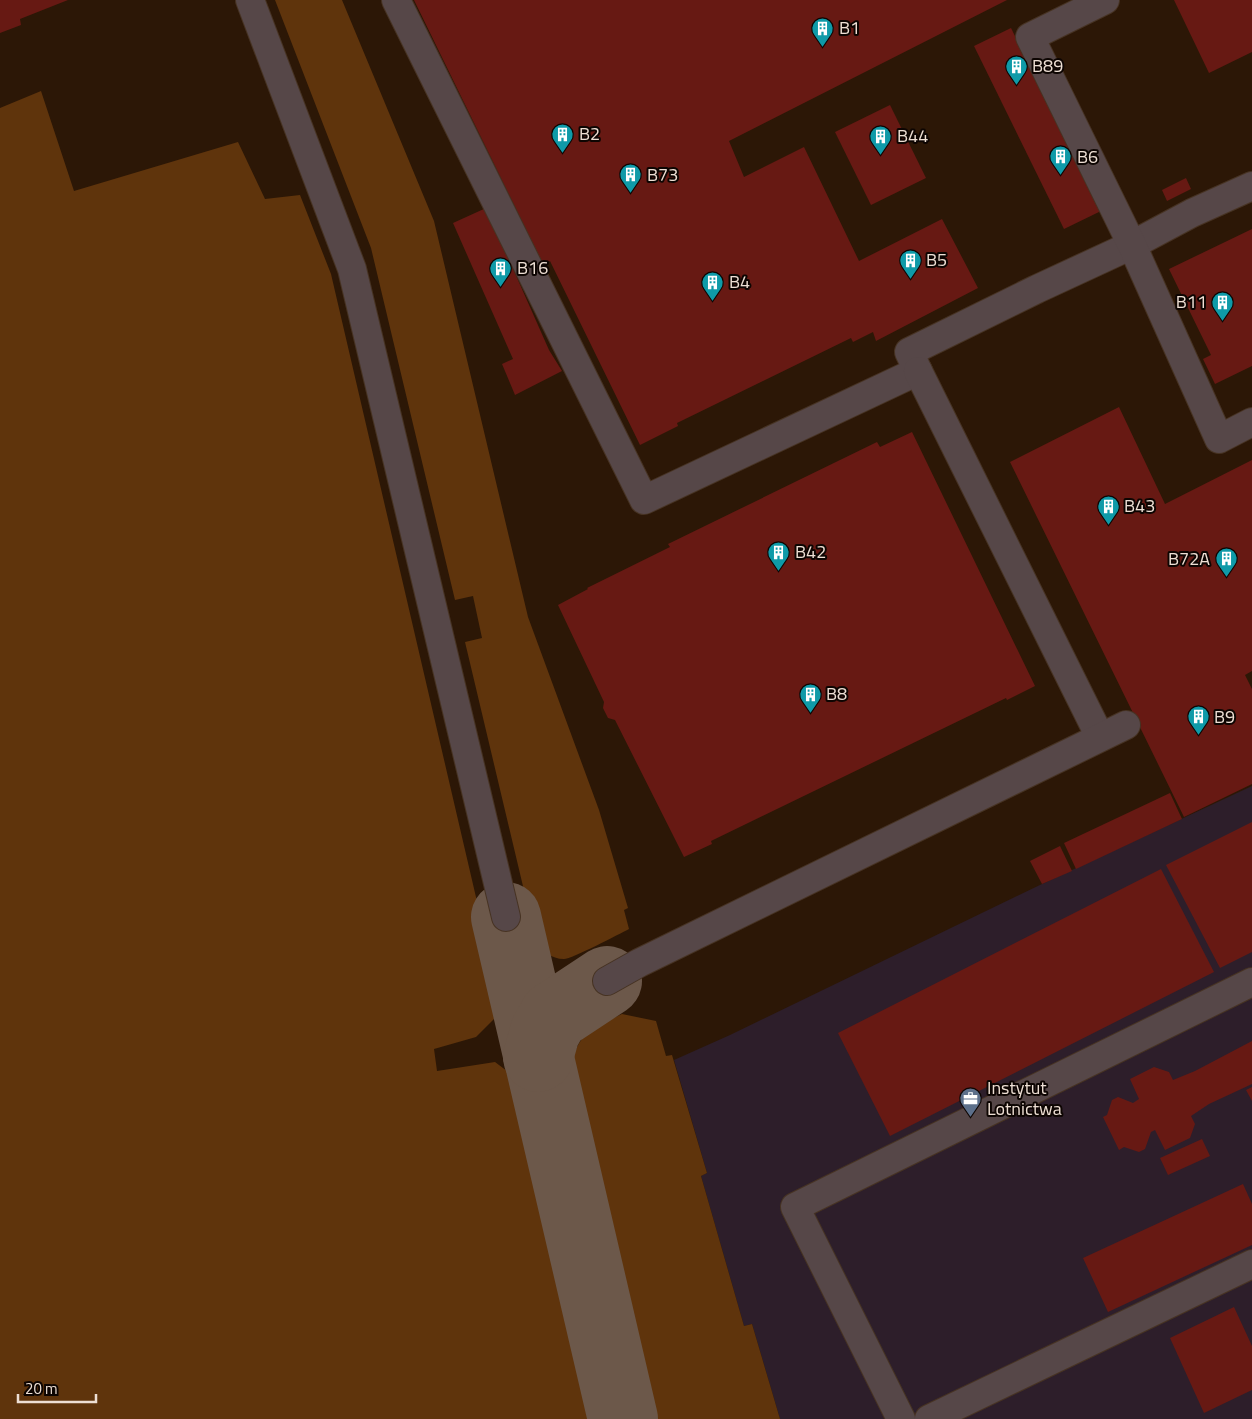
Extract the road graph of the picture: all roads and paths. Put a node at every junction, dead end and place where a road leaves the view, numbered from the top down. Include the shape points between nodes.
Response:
1 (250, 0) edge
2 (396, 0) edge
3 (1105, 0) edge
4 (1252, 186) edge
5 (1132, 245) junction
6 (918, 371) junction
7 (1252, 422) edge
8 (1126, 725) dead end
9 (1100, 737) junction
10 (506, 917) dead end
11 (607, 981) dead end
12 (1252, 982) edge
13 (1252, 1264) edge
14 (901, 1419) edge
15 (929, 1419) edge

1 - 10 street via 352,269
2 - 6 street via 644,500
3 - 5 street via 1030,37
4 - 5 street
5 - 6 street via 909,352
5 - 7 street via 1219,439
6 - 9 street
8 - 9 street
9 - 11 street
12 - 14 street via 795,1208
13 - 15 street

